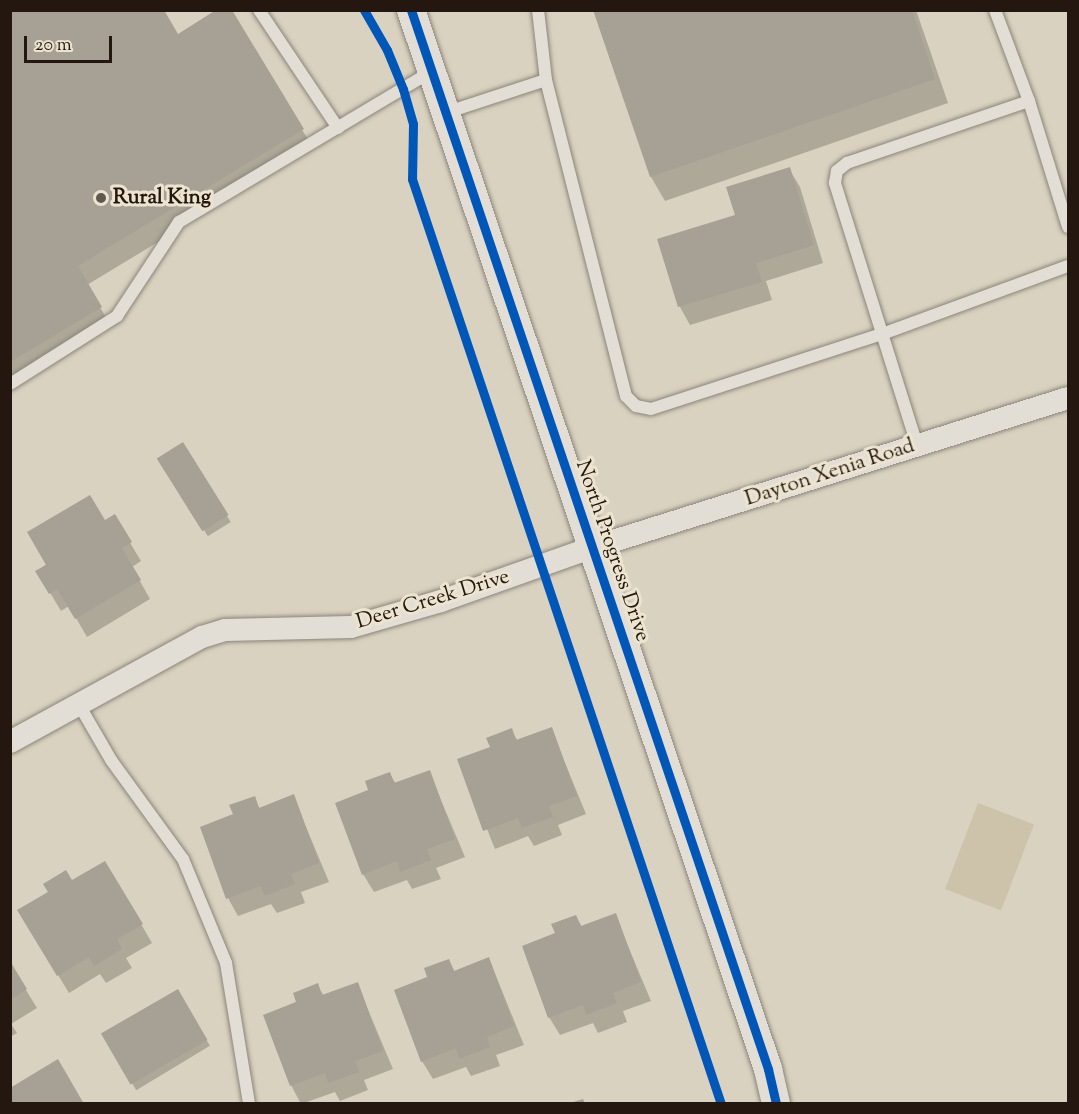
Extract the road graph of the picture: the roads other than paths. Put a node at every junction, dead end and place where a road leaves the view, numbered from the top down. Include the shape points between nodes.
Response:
1 (259, 10) edge
2 (411, 10) edge
3 (538, 10) edge
4 (995, 10) edge
5 (432, 72) junction
6 (546, 80) junction
7 (1029, 101) junction
8 (445, 112) junction
9 (338, 128) junction
10 (1068, 227) edge
11 (1068, 266) edge
12 (882, 334) junction
13 (10, 384) edge
14 (1068, 398) edge
15 (916, 445) junction
16 (591, 548) junction
17 (78, 703) junction
18 (10, 742) edge
19 (249, 1104) edge
20 (776, 1104) edge

1 - 9 lane
2 - 5 street, North Progress Drive
3 - 6 lane
4 - 7 lane
5 - 8 street, North Progress Drive
5 - 9 lane
6 - 8 lane
6 - 12 lane via 627,396 636,406 651,409
7 - 10 lane
7 - 12 lane via 847,163 837,171 835,183
8 - 16 street, North Progress Drive
9 - 13 lane via 179,222 117,316
11 - 12 lane
12 - 15 lane
14 - 15 street, Dayton Xenia Road
15 - 16 street, Dayton Xenia Road via 628,540
16 - 17 street, Deer Creek Drive via 441,601 351,627 225,630 202,637
16 - 20 street, North Progress Drive via 768,1069
17 - 18 street, Deer Creek Drive
17 - 19 lane via 111,760 183,859 226,963

